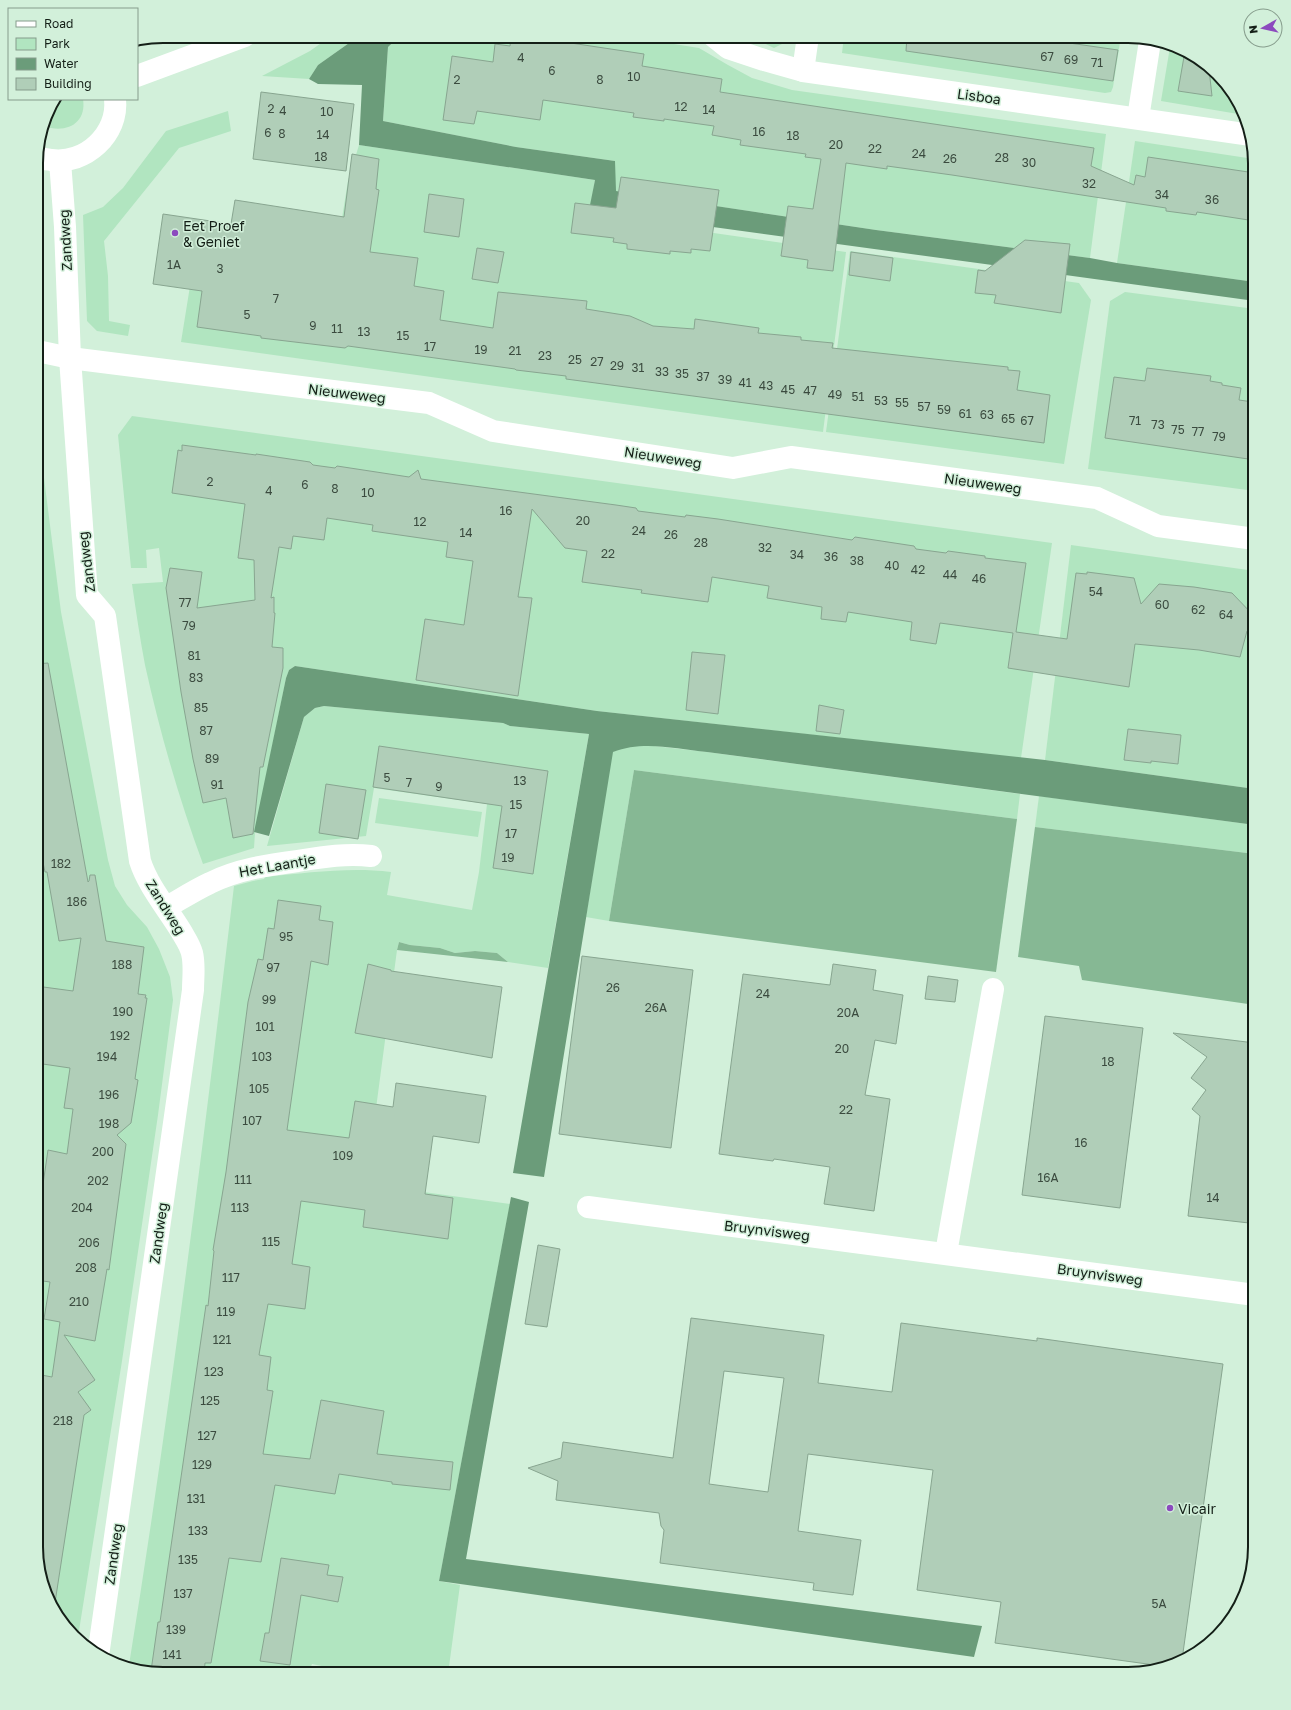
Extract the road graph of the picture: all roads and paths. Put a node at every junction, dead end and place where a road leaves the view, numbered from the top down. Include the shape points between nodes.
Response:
1 (226, 43) edge
2 (722, 43) edge
3 (807, 43) edge
4 (1149, 45) edge
5 (803, 70) junction
6 (138, 76) edge
7 (115, 100) edge
8 (1138, 118) junction
9 (1244, 134) edge
10 (43, 158) edge
11 (60, 161) junction
12 (43, 352) edge
13 (70, 358) junction
14 (1248, 538) edge
15 (371, 856) dead end
16 (167, 907) junction
17 (993, 989) dead end
18 (588, 1207) dead end
19 (946, 1253) junction
20 (1248, 1294) edge
21 (99, 1648) edge

1 - 6 street
2 - 5 street, Lisboa via 728,48 764,60
3 - 5 street
4 - 8 street
5 - 8 street, Lisboa
7 - 11 street via 112,125 100,142 85,154
8 - 9 street, Lisboa
10 - 11 street
11 - 13 street, Zandweg
12 - 13 street, Nieuweweg
13 - 14 street, Nieuweweg via 429,404 493,431 734,468 791,457 1097,498 1158,526
13 - 16 street, Zandweg via 87,595 104,616 140,861 148,879
15 - 16 street, Het Laantje via 332,856 254,867 209,883
16 - 21 street, Zandweg via 192,952 193,990
17 - 19 street
18 - 19 street, Bruynvisweg
19 - 20 street, Bruynvisweg

